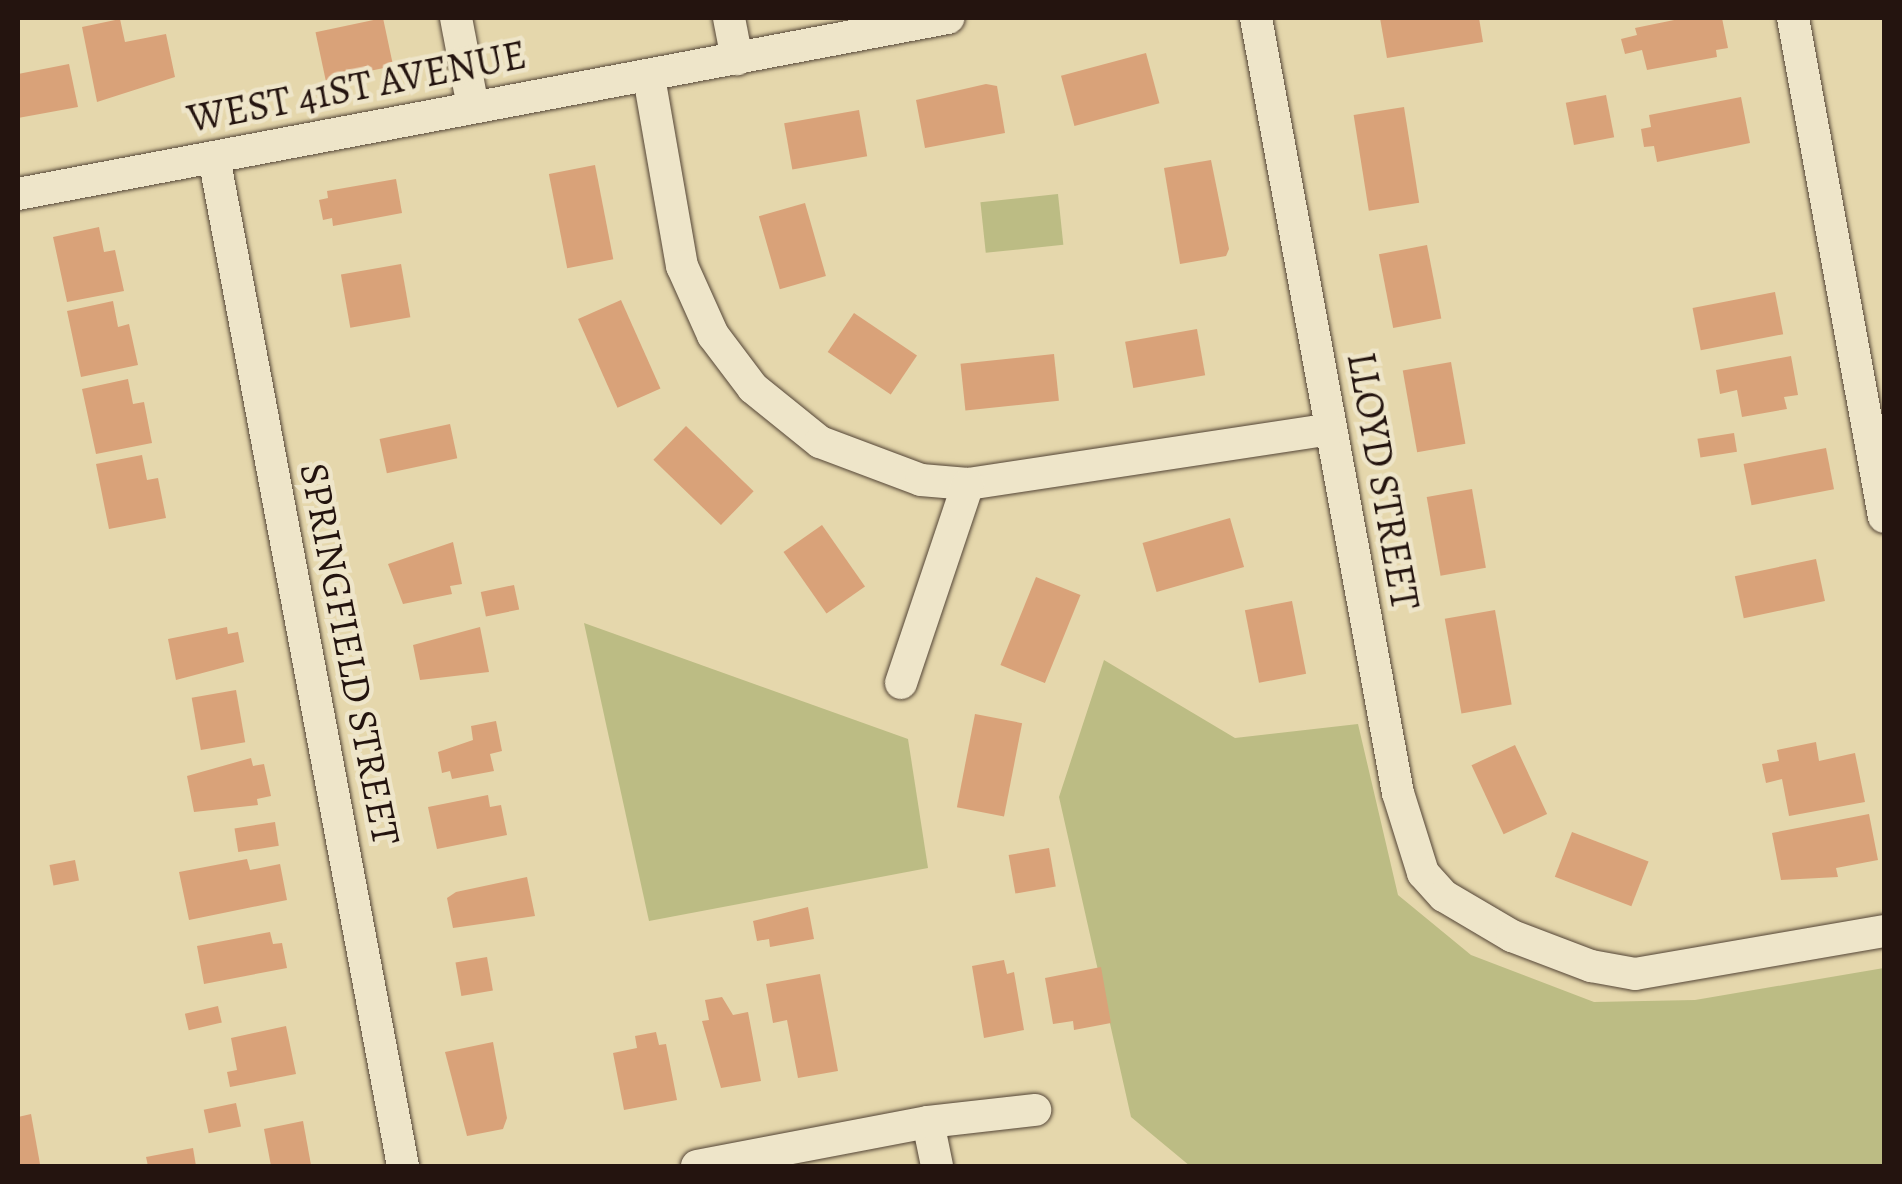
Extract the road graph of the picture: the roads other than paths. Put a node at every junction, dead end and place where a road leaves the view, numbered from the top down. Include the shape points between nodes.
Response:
1 (456, 18) edge
2 (729, 18) edge
3 (948, 18) edge
4 (1256, 18) edge
5 (1793, 18) edge
6 (737, 59) junction
7 (650, 77) junction
8 (473, 107) junction
9 (214, 158) junction
10 (18, 194) edge
11 (1330, 429) junction
12 (968, 484) junction
13 (1884, 518) edge
14 (901, 682) dead end
15 (1884, 932) edge
16 (1035, 1110) dead end
17 (928, 1122) junction
18 (403, 1166) edge
19 (697, 1166) edge
20 (937, 1166) edge

1 - 8 street
2 - 6 street
3 - 6 street, WEST 41ST AVENUE
4 - 11 street, LLOYD STREET
5 - 13 street
6 - 7 street, WEST 41ST AVENUE
7 - 8 street, WEST 41ST AVENUE
7 - 12 street via 682,266 713,335 752,388 806,432 865,464 921,480
8 - 9 street, WEST 41ST AVENUE
9 - 10 street, WEST 41ST AVENUE
9 - 18 street, SPRINGFIELD STREET
11 - 12 street
11 - 15 street, LLOYD STREET via 1408,838 1423,873 1444,896 1490,925 1591,966 1635,974
12 - 14 street
16 - 17 street
17 - 19 street
17 - 20 street

